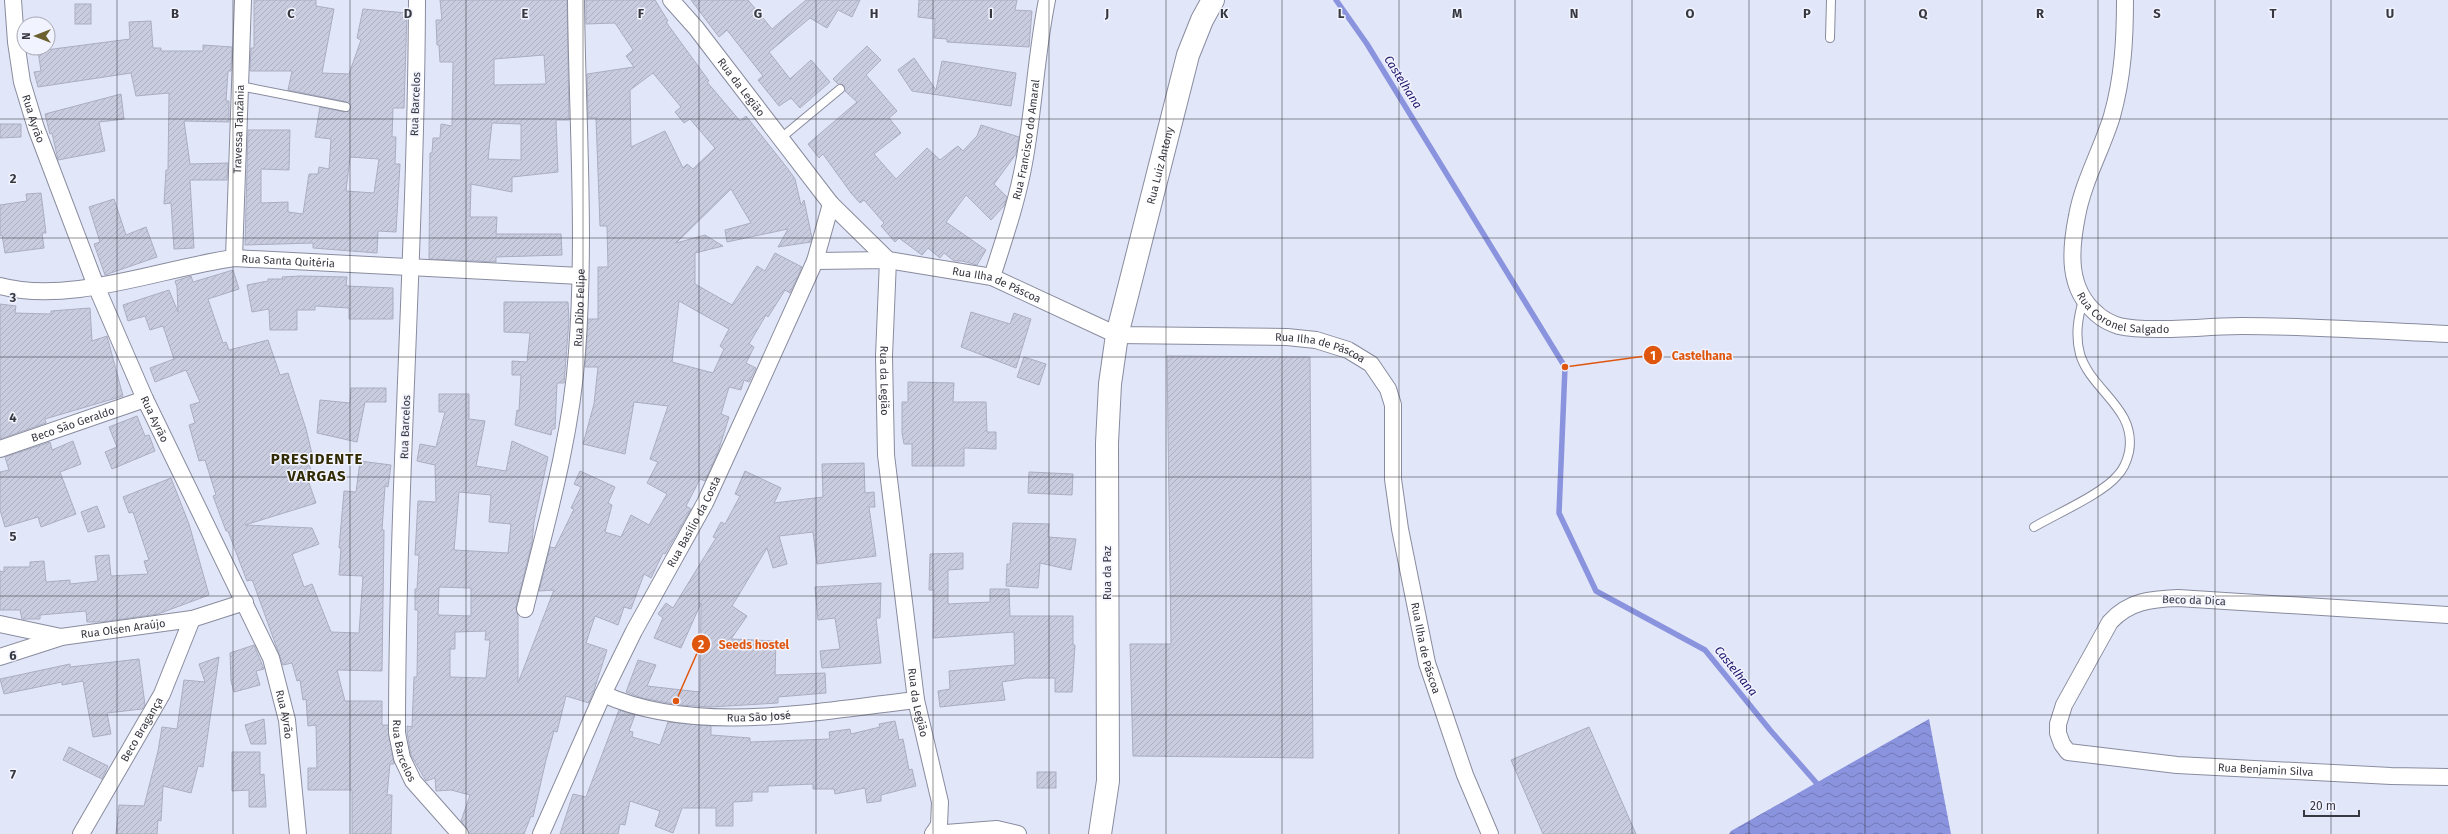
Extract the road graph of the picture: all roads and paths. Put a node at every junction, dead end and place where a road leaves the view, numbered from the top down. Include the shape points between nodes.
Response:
1 (14, 0) edge
2 (242, 0) edge
3 (417, 0) edge
4 (576, 0) edge
5 (671, 0) edge
6 (1047, 0) edge
7 (1213, 0) edge
8 (1831, 0) edge
9 (2125, 0) edge
10 (1830, 38) dead end
11 (240, 86) junction
12 (840, 89) dead end
13 (346, 107) dead end
14 (781, 138) junction
15 (831, 204) junction
16 (234, 258) junction
17 (888, 260) junction
18 (815, 261) junction
19 (411, 268) junction
20 (580, 276) junction
21 (992, 277) junction
22 (0, 286) edge
23 (96, 286) junction
24 (2083, 299) junction
25 (2448, 334) edge
26 (1117, 335) junction
27 (145, 398) junction
28 (0, 449) edge
29 (2034, 527) dead end
30 (245, 602) junction
31 (525, 609) dead end
32 (2448, 615) edge
33 (192, 620) junction
34 (0, 624) edge
35 (60, 637) junction
36 (0, 657) edge
37 (603, 694) junction
38 (916, 700) junction
39 (2084, 755) joint
40 (2448, 777) edge
41 (81, 834) edge
42 (298, 834) edge
43 (460, 834) edge
44 (541, 834) edge
45 (933, 834) edge
46 (1018, 834) edge
47 (1100, 834) edge
48 (1490, 834) edge

1 - 23 street, Rua Ayrão via 16,42 22,82 36,128
2 - 11 street, Travessa Tanzânia
3 - 19 street, Rua Barcelos
4 - 20 street, Rua Dibo Felipe
5 - 14 street, Rua da Legião via 696,28
6 - 21 street, Rua Francisco do Amaral via 1040,31 1033,106 1024,163 1015,205
7 - 26 street, Rua Luiz Antony via 1188,55
8 - 10 lane
9 - 24 street, Rua Coronel Salgado via 2124,58 2120,82 2112,116 2077,214 2071,252 2074,281
11 - 13 lane
11 - 16 street, Travessa Tanzânia
12 - 14 lane
14 - 15 street, Rua da Legião
15 - 17 street, Rua da Legião
15 - 18 street, Rua Basílio da Costa
16 - 19 street, Rua Santa Quitéria
16 - 23 street, Rua Santa Quitéria
17 - 18 street, Rua Ilha de Páscoa
17 - 21 street, Rua Ilha de Páscoa
17 - 38 street, Rua da Legião via 884,356 886,455
18 - 37 street, Rua Basílio da Costa via 705,503 634,631
19 - 20 street, Rua Santa Quitéria
19 - 43 street, Rua Barcelos via 397,733 402,758 413,781
20 - 31 street, Rua Dibo Felipe via 577,352 565,444
21 - 26 street, Rua Ilha de Páscoa
22 - 23 street, Rua Santa Quitéria via 33,292
23 - 27 street, Rua Ayrão
24 - 25 street, Rua Coronel Salgado via 2098,315 2118,326 2252,326
24 - 29 lane via 2077,336 2081,354 2095,379 2121,410 2128,425 2130,444 2127,462 2117,477 2102,488
26 - 47 street, Rua da Paz via 1110,384 1107,443 1108,781
26 - 48 street, Rua Ilha de Páscoa via 1287,337 1316,340 1348,350 1371,364 1388,389 1393,405 1394,480 1400,529 1427,663 1465,775
27 - 28 street, Beco São Geraldo
27 - 30 street, Rua Ayrão
30 - 33 street, Rua Olsen Araújo
30 - 42 street, Rua Ayrão via 271,658 281,691 287,720
32 - 39 street, Beco da Dica via 2178,598 2148,599 2132,605 2120,611 2110,622 2064,705 2058,724 2062,744 2068,752
33 - 35 street, Rua Olsen Araújo
33 - 41 street, Beco Bragança via 162,694
34 - 35 street, Rua Olsen Araújo
35 - 36 street
37 - 38 street, Rua São José via 625,704 649,710 769,718
37 - 44 street, Rua Basílio da Costa
38 - 45 street, Rua da Legião via 940,802 939,825
39 - 40 street, Rua Benjamin Silva via 2177,765
45 - 46 street via 997,830

